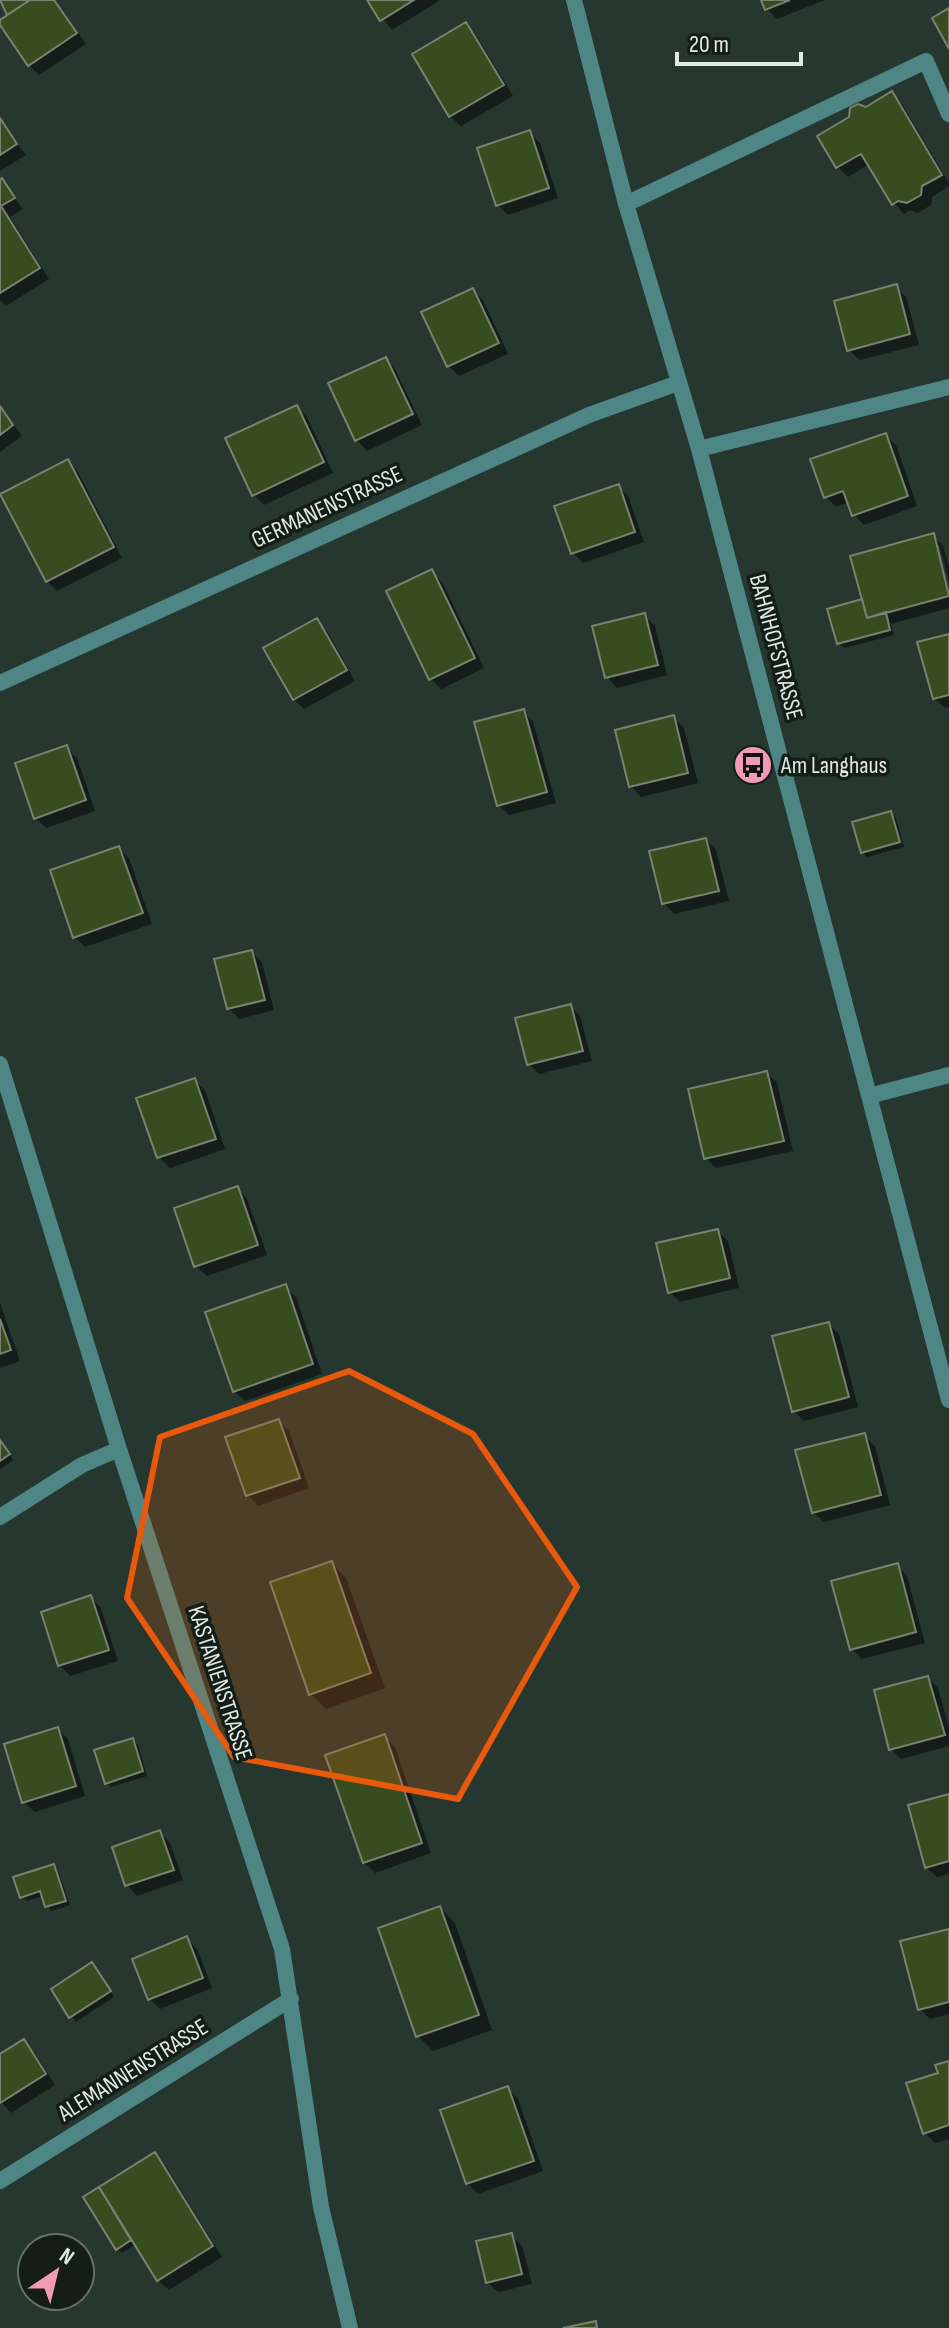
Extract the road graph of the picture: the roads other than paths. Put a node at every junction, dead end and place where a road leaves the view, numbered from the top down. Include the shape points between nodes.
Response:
1 (574, 0) edge
2 (949, 114) edge
3 (626, 204) junction
4 (678, 383) junction
5 (949, 387) edge
6 (699, 449) junction
7 (0, 683) edge
8 (0, 1064) edge
9 (949, 1075) edge
10 (869, 1096) junction
11 (949, 1400) edge
12 (119, 1449) junction
13 (0, 1517) edge
14 (291, 1999) junction
15 (0, 2181) edge
16 (350, 2328) edge

1 - 3 street, BAHNHOFSTRASSE
2 - 3 street via 926,61
3 - 4 street, BAHNHOFSTRASSE
4 - 6 street, BAHNHOFSTRASSE
4 - 7 street, GERMANENSTRASSE via 589,415
5 - 6 street
6 - 10 street, BAHNHOFSTRASSE
8 - 12 street, KASTANIENSTRASSE
9 - 10 street
10 - 11 street, BAHNHOFSTRASSE
12 - 13 street via 82,1465
12 - 14 street, KASTANIENSTRASSE via 282,1949
14 - 15 street, ALEMANNENSTRASSE
14 - 16 street, KASTANIENSTRASSE via 321,2207

